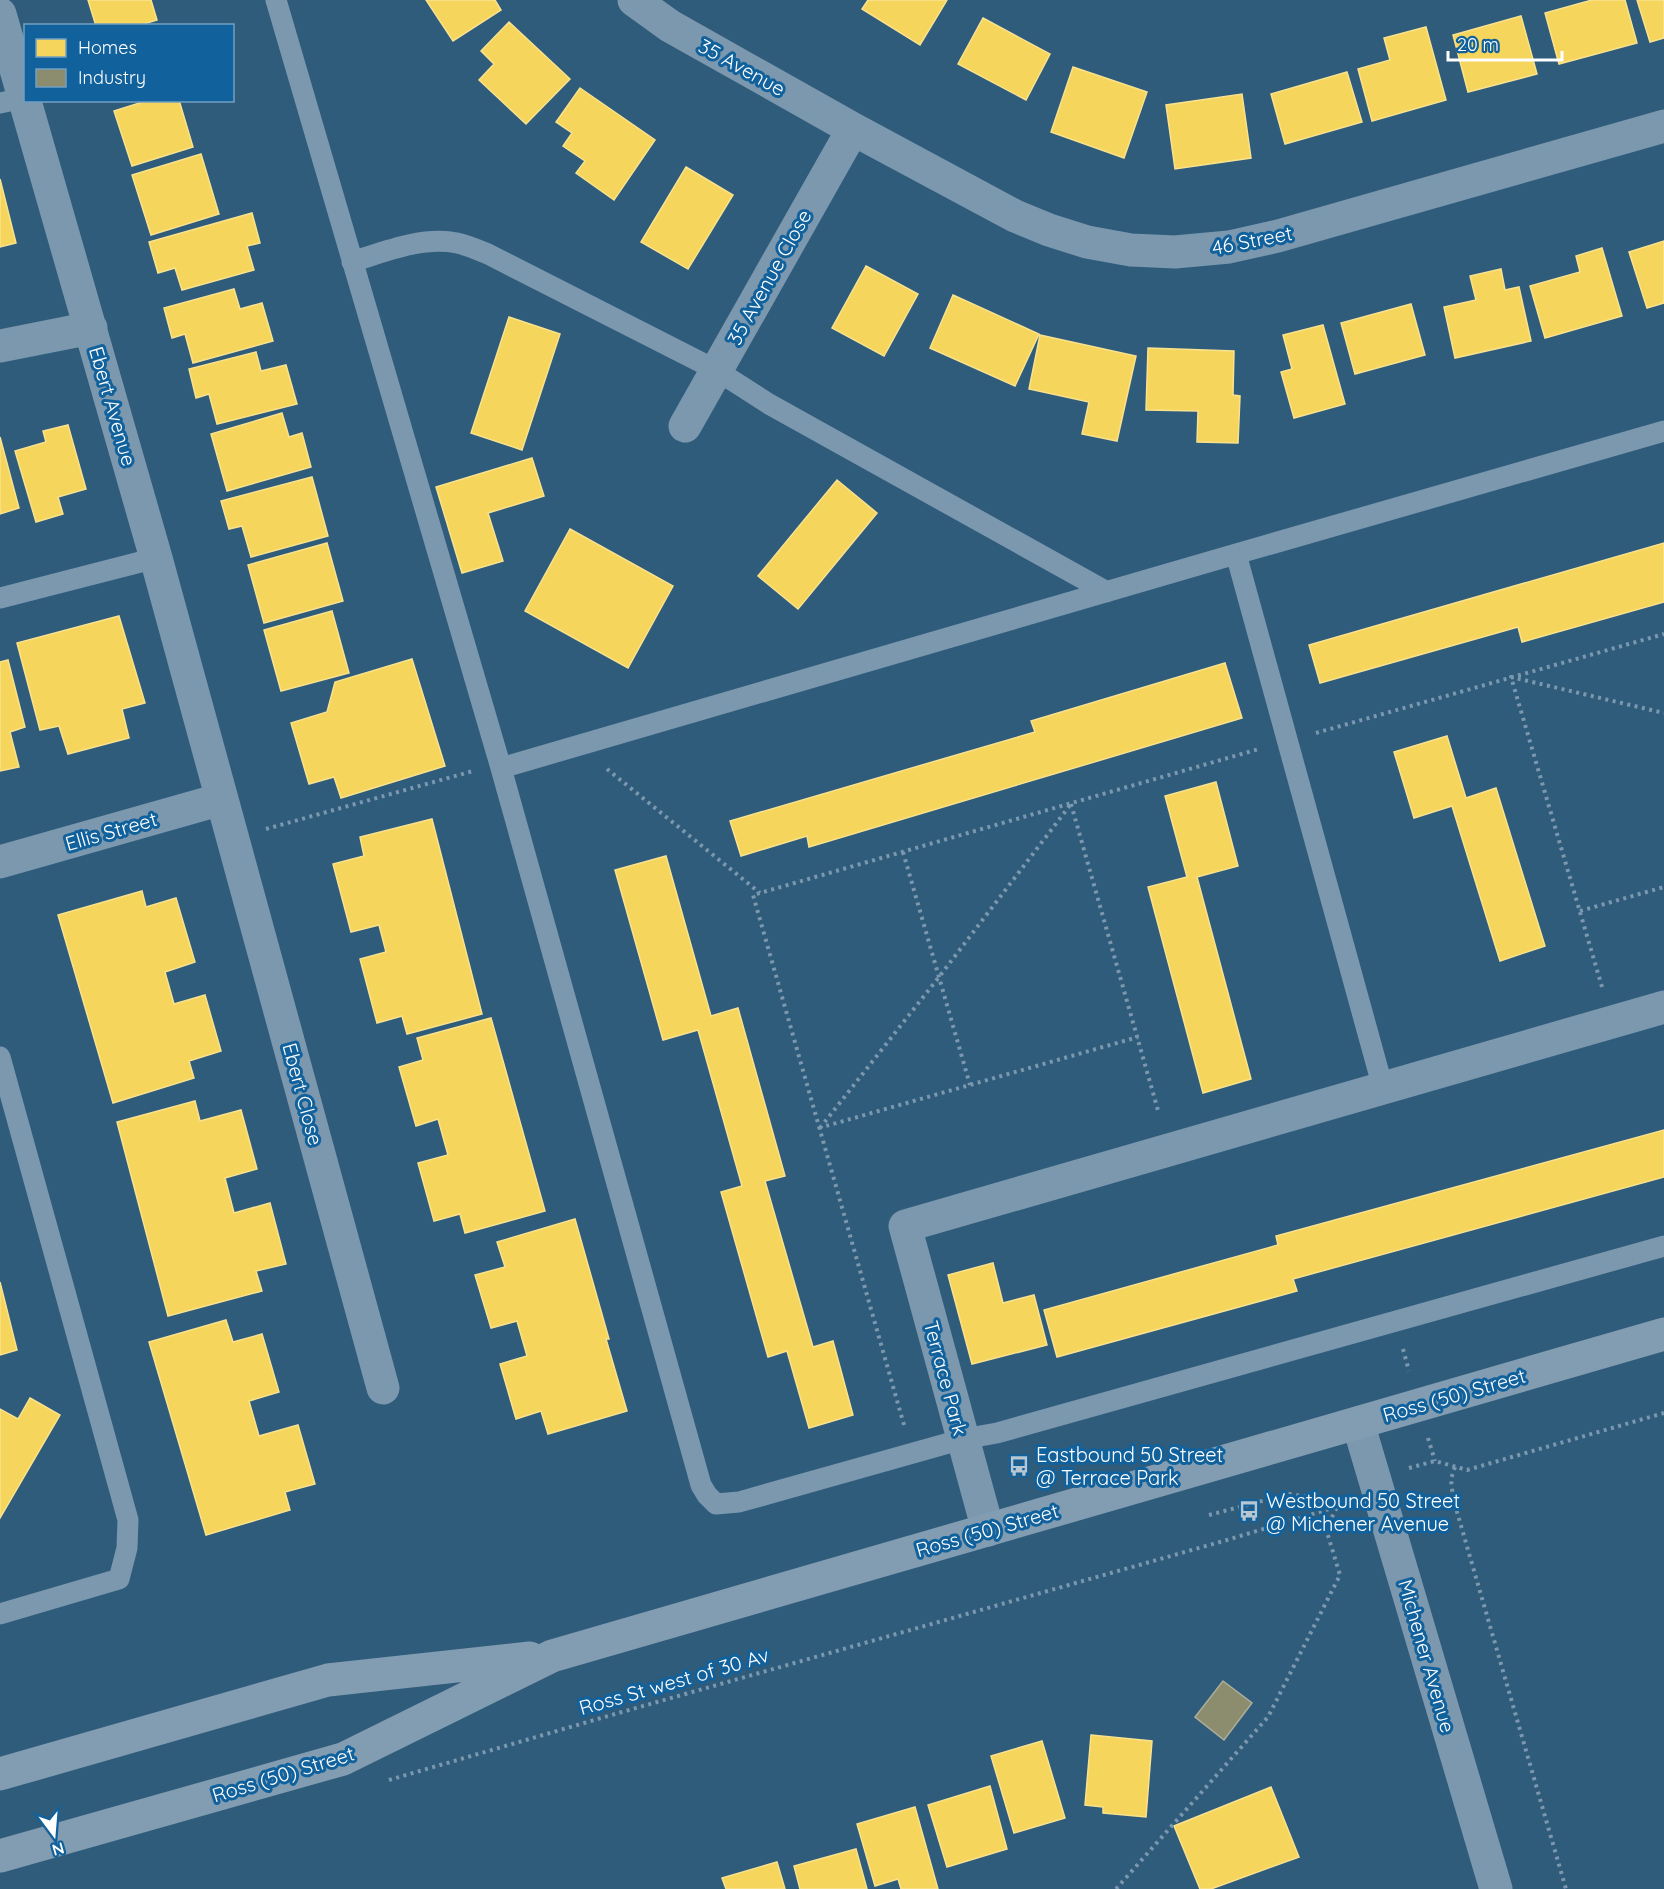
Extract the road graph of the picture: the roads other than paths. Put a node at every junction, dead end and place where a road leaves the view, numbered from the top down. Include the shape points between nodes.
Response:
1 (276, 0) edge
2 (634, 0) edge
3 (0, 14) edge
4 (12, 100) edge
5 (1664, 126) edge
6 (853, 129) junction
7 (352, 262) junction
8 (91, 328) junction
9 (0, 346) edge
10 (716, 370) junction
11 (685, 426) dead end
12 (1664, 431) edge
13 (1236, 554) junction
14 (156, 558) junction
15 (1107, 592) junction
16 (0, 598) edge
17 (501, 768) junction
18 (222, 799) junction
19 (0, 862) edge
20 (1664, 1007) edge
21 (0, 1057) edge
22 (1383, 1088) junction
23 (1664, 1246) edge
24 (1664, 1334) edge
25 (383, 1388) dead end
26 (1358, 1423) junction
27 (963, 1439) junction
28 (988, 1530) junction
29 (0, 1614) edge
30 (552, 1656) junction
31 (0, 1774) edge
32 (0, 1856) edge
33 (1496, 1889) edge

1 - 7 lane
2 - 6 street, 35 Avenue via 670,26
3 - 4 street, Ebert Avenue
4 - 8 street, Ebert Avenue
5 - 6 street, 46 Street via 1278,236 1228,247 1175,252 1131,250 1049,230 1015,216
6 - 10 street, 35 Avenue Close
7 - 10 lane via 415,244 456,243 471,247
7 - 17 lane
8 - 9 street
8 - 14 street, Ebert Avenue
10 - 11 street, 35 Avenue Close
10 - 15 lane via 769,404
12 - 13 lane
13 - 15 lane
13 - 22 lane
14 - 16 lane
14 - 18 street, Ebert Avenue
15 - 17 lane
17 - 27 lane via 701,1485 707,1495 716,1504 739,1502
18 - 19 street, Ellis Street
18 - 25 street, Ebert Close
20 - 22 street
21 - 29 lane via 128,1520 119,1579
22 - 27 street, Terrace Park via 905,1226
23 - 27 lane via 997,1433
24 - 26 main road, Ross (50) Street
26 - 28 main road, Ross (50) Street
26 - 33 street, Michener Avenue
27 - 28 street, Terrace Park
28 - 30 main road, Ross (50) Street
30 - 31 main road, Ross (50) Street via 328,1680
30 - 32 main road, Ross (50) Street via 343,1759

